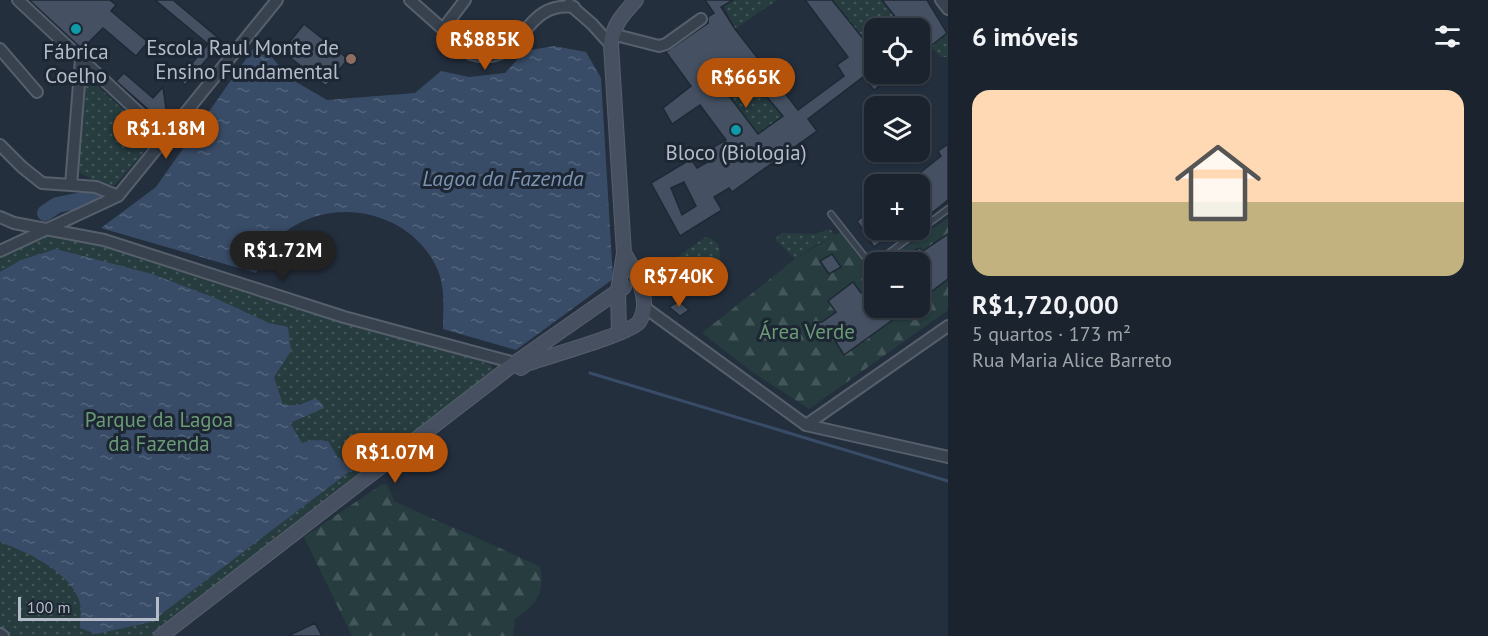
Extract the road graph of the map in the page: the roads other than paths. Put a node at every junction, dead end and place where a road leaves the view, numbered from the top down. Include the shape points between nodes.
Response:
1 (18, 0) edge
2 (277, 0) edge
3 (410, 0) edge
4 (465, 0) edge
5 (636, 0) edge
6 (941, 0) edge
7 (569, 4) edge
8 (948, 9) edge
9 (700, 19) dead end
10 (443, 29) junction
11 (611, 40) junction
12 (2, 56) edge
13 (81, 59) junction
14 (37, 92) dead end
15 (166, 138) junction
16 (0, 145) edge
17 (71, 185) junction
18 (118, 196) junction
19 (948, 209) edge
20 (831, 214) dead end
21 (0, 217) edge
22 (46, 230) junction
23 (0, 251) edge
24 (624, 253) junction
25 (638, 276) junction
26 (618, 291) junction
27 (644, 307) junction
28 (948, 326) edge
29 (619, 333) junction
30 (515, 363) junction
31 (806, 425) junction
32 (948, 457) edge
33 (161, 636) edge
34 (172, 636) edge

1 - 13 street
2 - 15 street
3 - 10 street
4 - 10 street
5 - 11 main road via 616,24
6 - 8 street
7 - 10 street via 539,14 507,49 491,57 471,54
7 - 11 street
9 - 11 street via 659,46
11 - 24 main road
12 - 14 street
13 - 15 street
13 - 17 street
15 - 18 street
16 - 17 street via 42,183
17 - 18 street via 96,187
18 - 22 street
19 - 20 lane via 878,261 864,256
21 - 22 street
22 - 23 street
22 - 30 street via 104,240 344,317
24 - 25 main road
24 - 26 main road
25 - 26 main road
25 - 27 main road
26 - 29 main road
26 - 30 main road
27 - 29 main road via 636,325
27 - 31 street
28 - 31 street
29 - 34 main road via 526,363
30 - 33 main road
31 - 32 street

